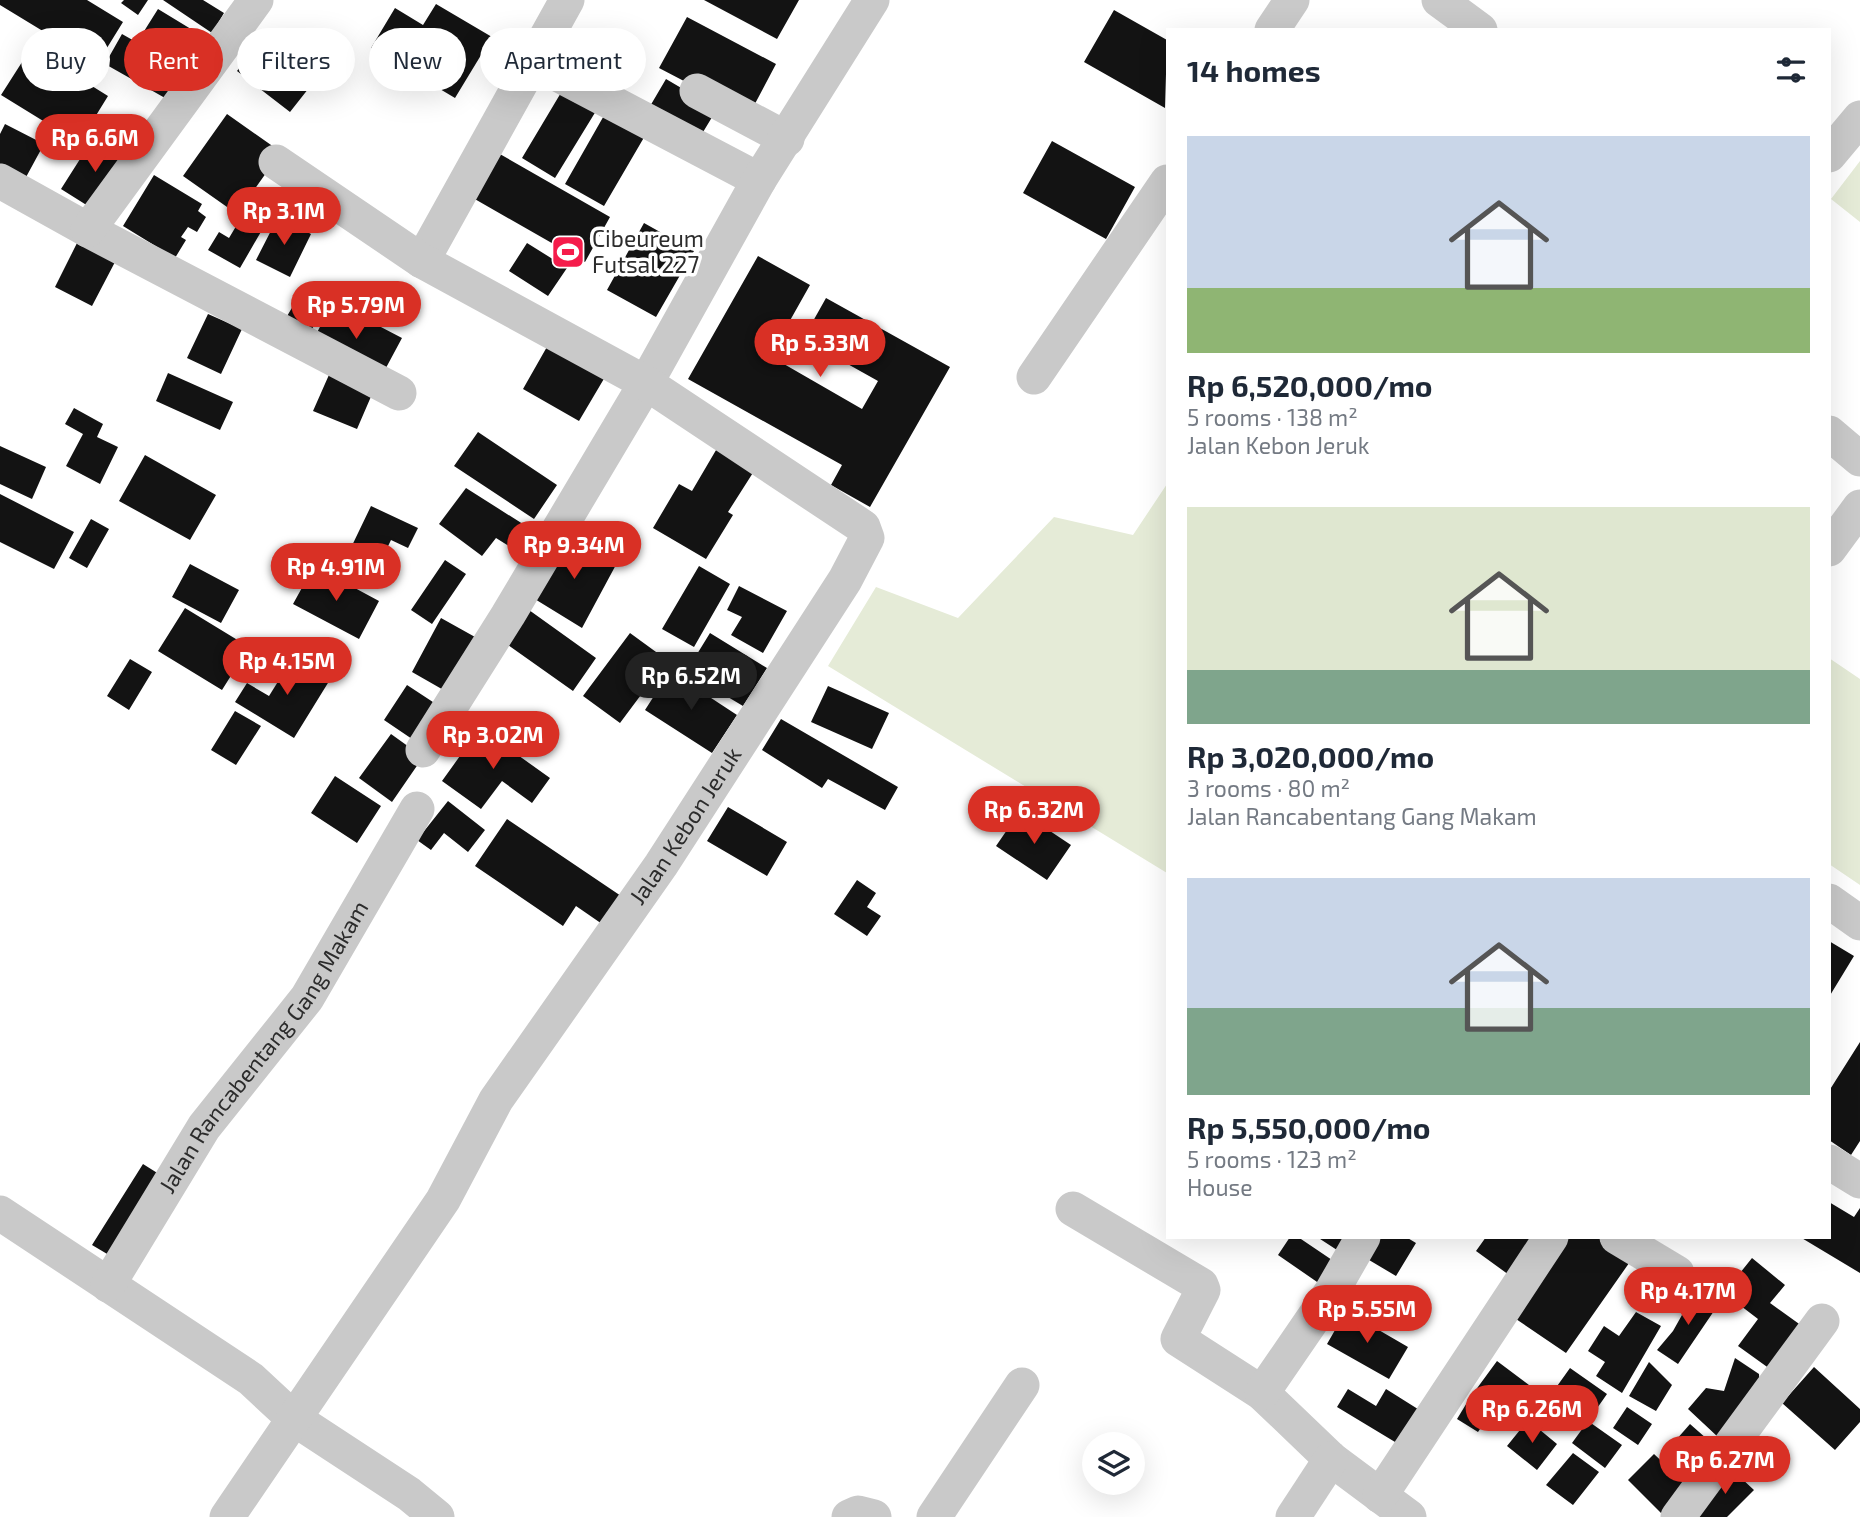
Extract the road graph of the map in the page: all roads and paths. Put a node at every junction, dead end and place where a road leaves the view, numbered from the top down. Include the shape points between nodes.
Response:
1 (256, 0) edge
2 (567, 0) edge
3 (873, 0) edge
4 (1292, 0) edge
5 (1439, 0) edge
6 (1273, 28) edge
7 (1477, 28) edge
8 (590, 91) edge
9 (697, 91) dead end
10 (1860, 118) edge
11 (787, 139) junction
12 (1831, 153) edge
13 (276, 162) dead end
14 (759, 180) junction
15 (0, 181) edge
16 (1166, 184) edge
17 (88, 230) junction
18 (422, 261) junction
19 (1034, 377) dead end
20 (646, 383) junction
21 (399, 393) dead end
22 (1831, 435) edge
23 (1860, 459) edge
24 (1860, 507) edge
25 (1831, 546) edge
26 (423, 750) dead end
27 (417, 808) dead end
28 (1831, 902) edge
29 (1860, 923) edge
30 (1831, 1163) edge
31 (1860, 1181) edge
32 (1073, 1209) dead end
33 (0, 1213) edge
34 (1362, 1239) edge
35 (1550, 1239) edge
36 (1620, 1239) edge
37 (1677, 1273) dead end
38 (108, 1285) junction
39 (1822, 1321) dead end
40 (1022, 1385) dead end
41 (1262, 1393) junction
42 (293, 1418) junction
43 (1331, 1460) junction
44 (1380, 1496) junction
45 (227, 1517) edge
46 (438, 1517) edge
47 (849, 1517) edge
48 (874, 1517) edge
49 (934, 1517) edge
50 (1293, 1517) edge
51 (1409, 1517) edge
52 (1678, 1517) edge

1 - 17 street
2 - 18 street
3 - 11 street
4 - 6 street
5 - 7 street
8 - 14 street
9 - 11 street
10 - 12 street
11 - 14 street
13 - 18 street
14 - 20 street
15 - 17 street
16 - 19 street
17 - 21 street
18 - 20 street
20 - 26 street
20 - 42 street, Jalan Kebon Jeruk via 863,527 867,538 845,580 661,865 496,1100 443,1200
22 - 23 street
24 - 25 street
27 - 38 street, Jalan Rancabentang Gang Makam via 307,998 204,1127
28 - 29 street
30 - 31 street
32 - 41 street via 1201,1285 1203,1290 1178,1339
33 - 38 street
34 - 41 street
35 - 44 street
36 - 37 street
38 - 42 street via 251,1379
39 - 52 street
40 - 49 street
41 - 43 street
42 - 45 street
42 - 46 street
43 - 44 street
43 - 50 street
44 - 51 street
47 - 48 street via 858,1513

